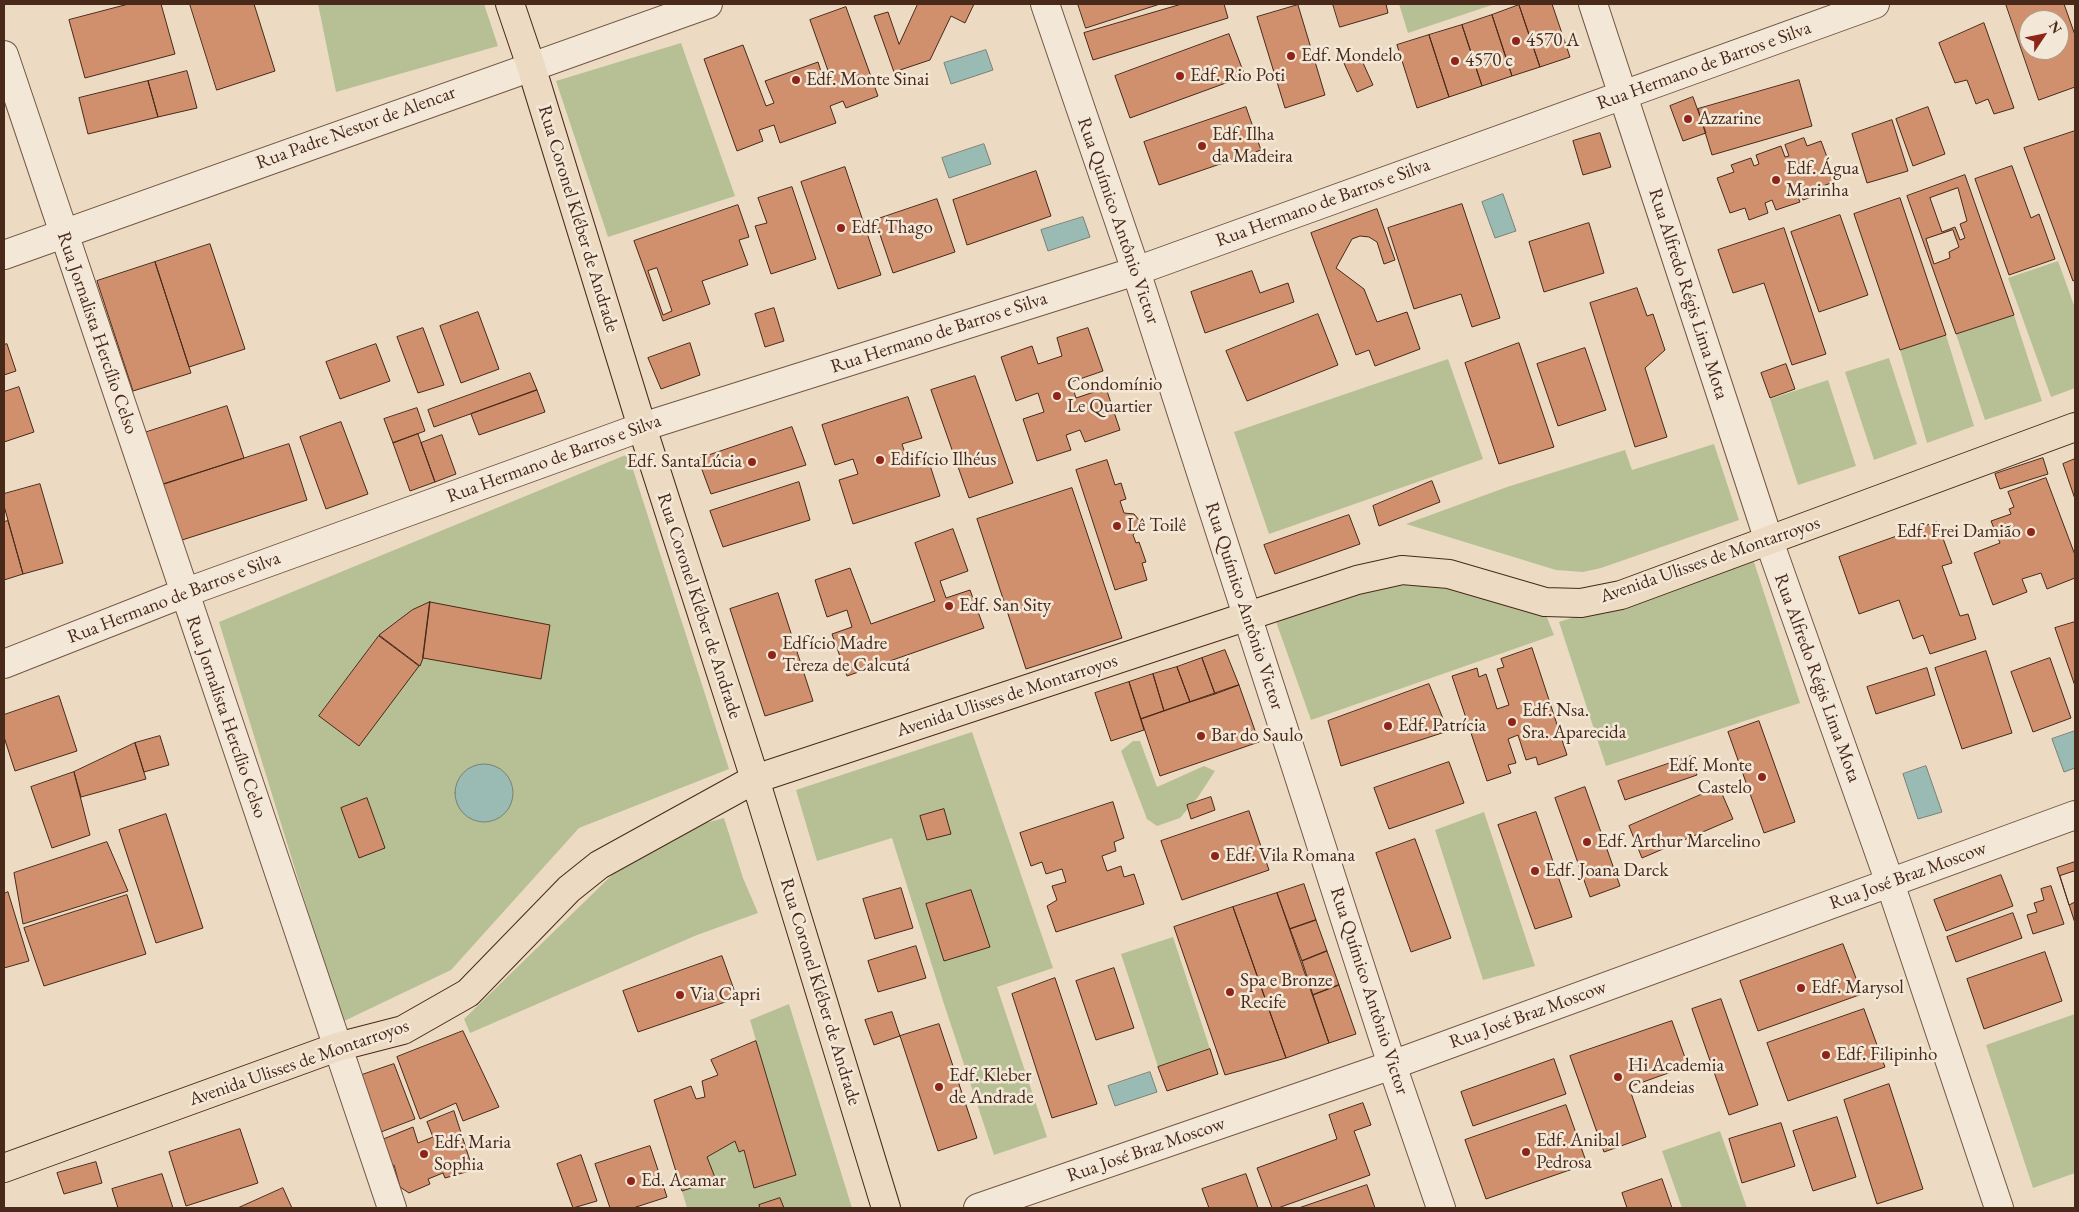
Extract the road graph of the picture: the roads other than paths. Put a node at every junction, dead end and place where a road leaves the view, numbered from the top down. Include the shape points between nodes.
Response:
1 (510, 4) edge
2 (708, 4) edge
3 (1045, 4) edge
4 (1593, 4) edge
5 (1875, 4) edge
6 (4, 55) edge
7 (531, 66) junction
8 (1623, 94) junction
9 (63, 232) junction
10 (4, 255) edge
11 (1136, 271) junction
12 (642, 427) junction
13 (2075, 427) edge
14 (1769, 542) junction
15 (184, 592) junction
16 (1248, 617) junction
17 (4, 664) edge
18 (755, 779) junction
19 (2075, 815) edge
20 (1890, 883) junction
21 (337, 1048) junction
22 (1392, 1065) junction
23 (4, 1168) edge
24 (392, 1208) edge
25 (886, 1208) edge
26 (978, 1208) edge
27 (1441, 1208) edge
28 (1999, 1208) edge

1 - 7 main road, Rua Coronel Kléber de Andrade
2 - 7 street, Rua Padre Nestor de Alencar
3 - 11 street, Rua Químico Antônio Victor
4 - 8 street, Rua Alfredo Régis Lima Mota
5 - 8 street, Rua Hermano de Barros e Silva
6 - 9 street, Rua Jornalista Hercílio Celso
7 - 9 street, Rua Padre Nestor de Alencar
7 - 12 main road, Rua Coronel Kléber de Andrade
8 - 11 street, Rua Hermano de Barros e Silva
8 - 14 street, Rua Alfredo Régis Lima Mota
9 - 10 street, Rua Padre Nestor de Alencar
9 - 15 street, Rua Jornalista Hercílio Celso
11 - 12 street, Rua Hermano de Barros e Silva
11 - 16 street, Rua Químico Antônio Victor
12 - 15 street, Rua Hermano de Barros e Silva
12 - 18 main road, Rua Coronel Kléber de Andrade
13 - 14 main road, Avenida Ulisses de Montarroyos
14 - 16 main road, Avenida Ulisses de Montarroyos via 1621,595 1582,603 1545,602 1449,574 1402,570 1357,580
14 - 20 street, Rua Alfredo Régis Lima Mota
15 - 17 street, Rua Hermano de Barros e Silva
15 - 21 street, Rua Jornalista Hercílio Celso
16 - 18 main road, Avenida Ulisses de Montarroyos
16 - 22 street, Rua Químico Antônio Victor
18 - 21 main road, Avenida Ulisses de Montarroyos via 598,865 569,889 468,993 403,1030
18 - 25 main road, Rua Coronel Kléber de Andrade
19 - 20 street, Rua José Braz Moscow
20 - 22 street, Rua José Braz Moscow
20 - 28 street, Rua Alfredo Régis Lima Mota
21 - 23 main road, Avenida Ulisses de Montarroyos
21 - 24 street, Rua Jornalista Hercílio Celso
22 - 26 street, Rua José Braz Moscow
22 - 27 street, Rua Químico Antônio Victor

